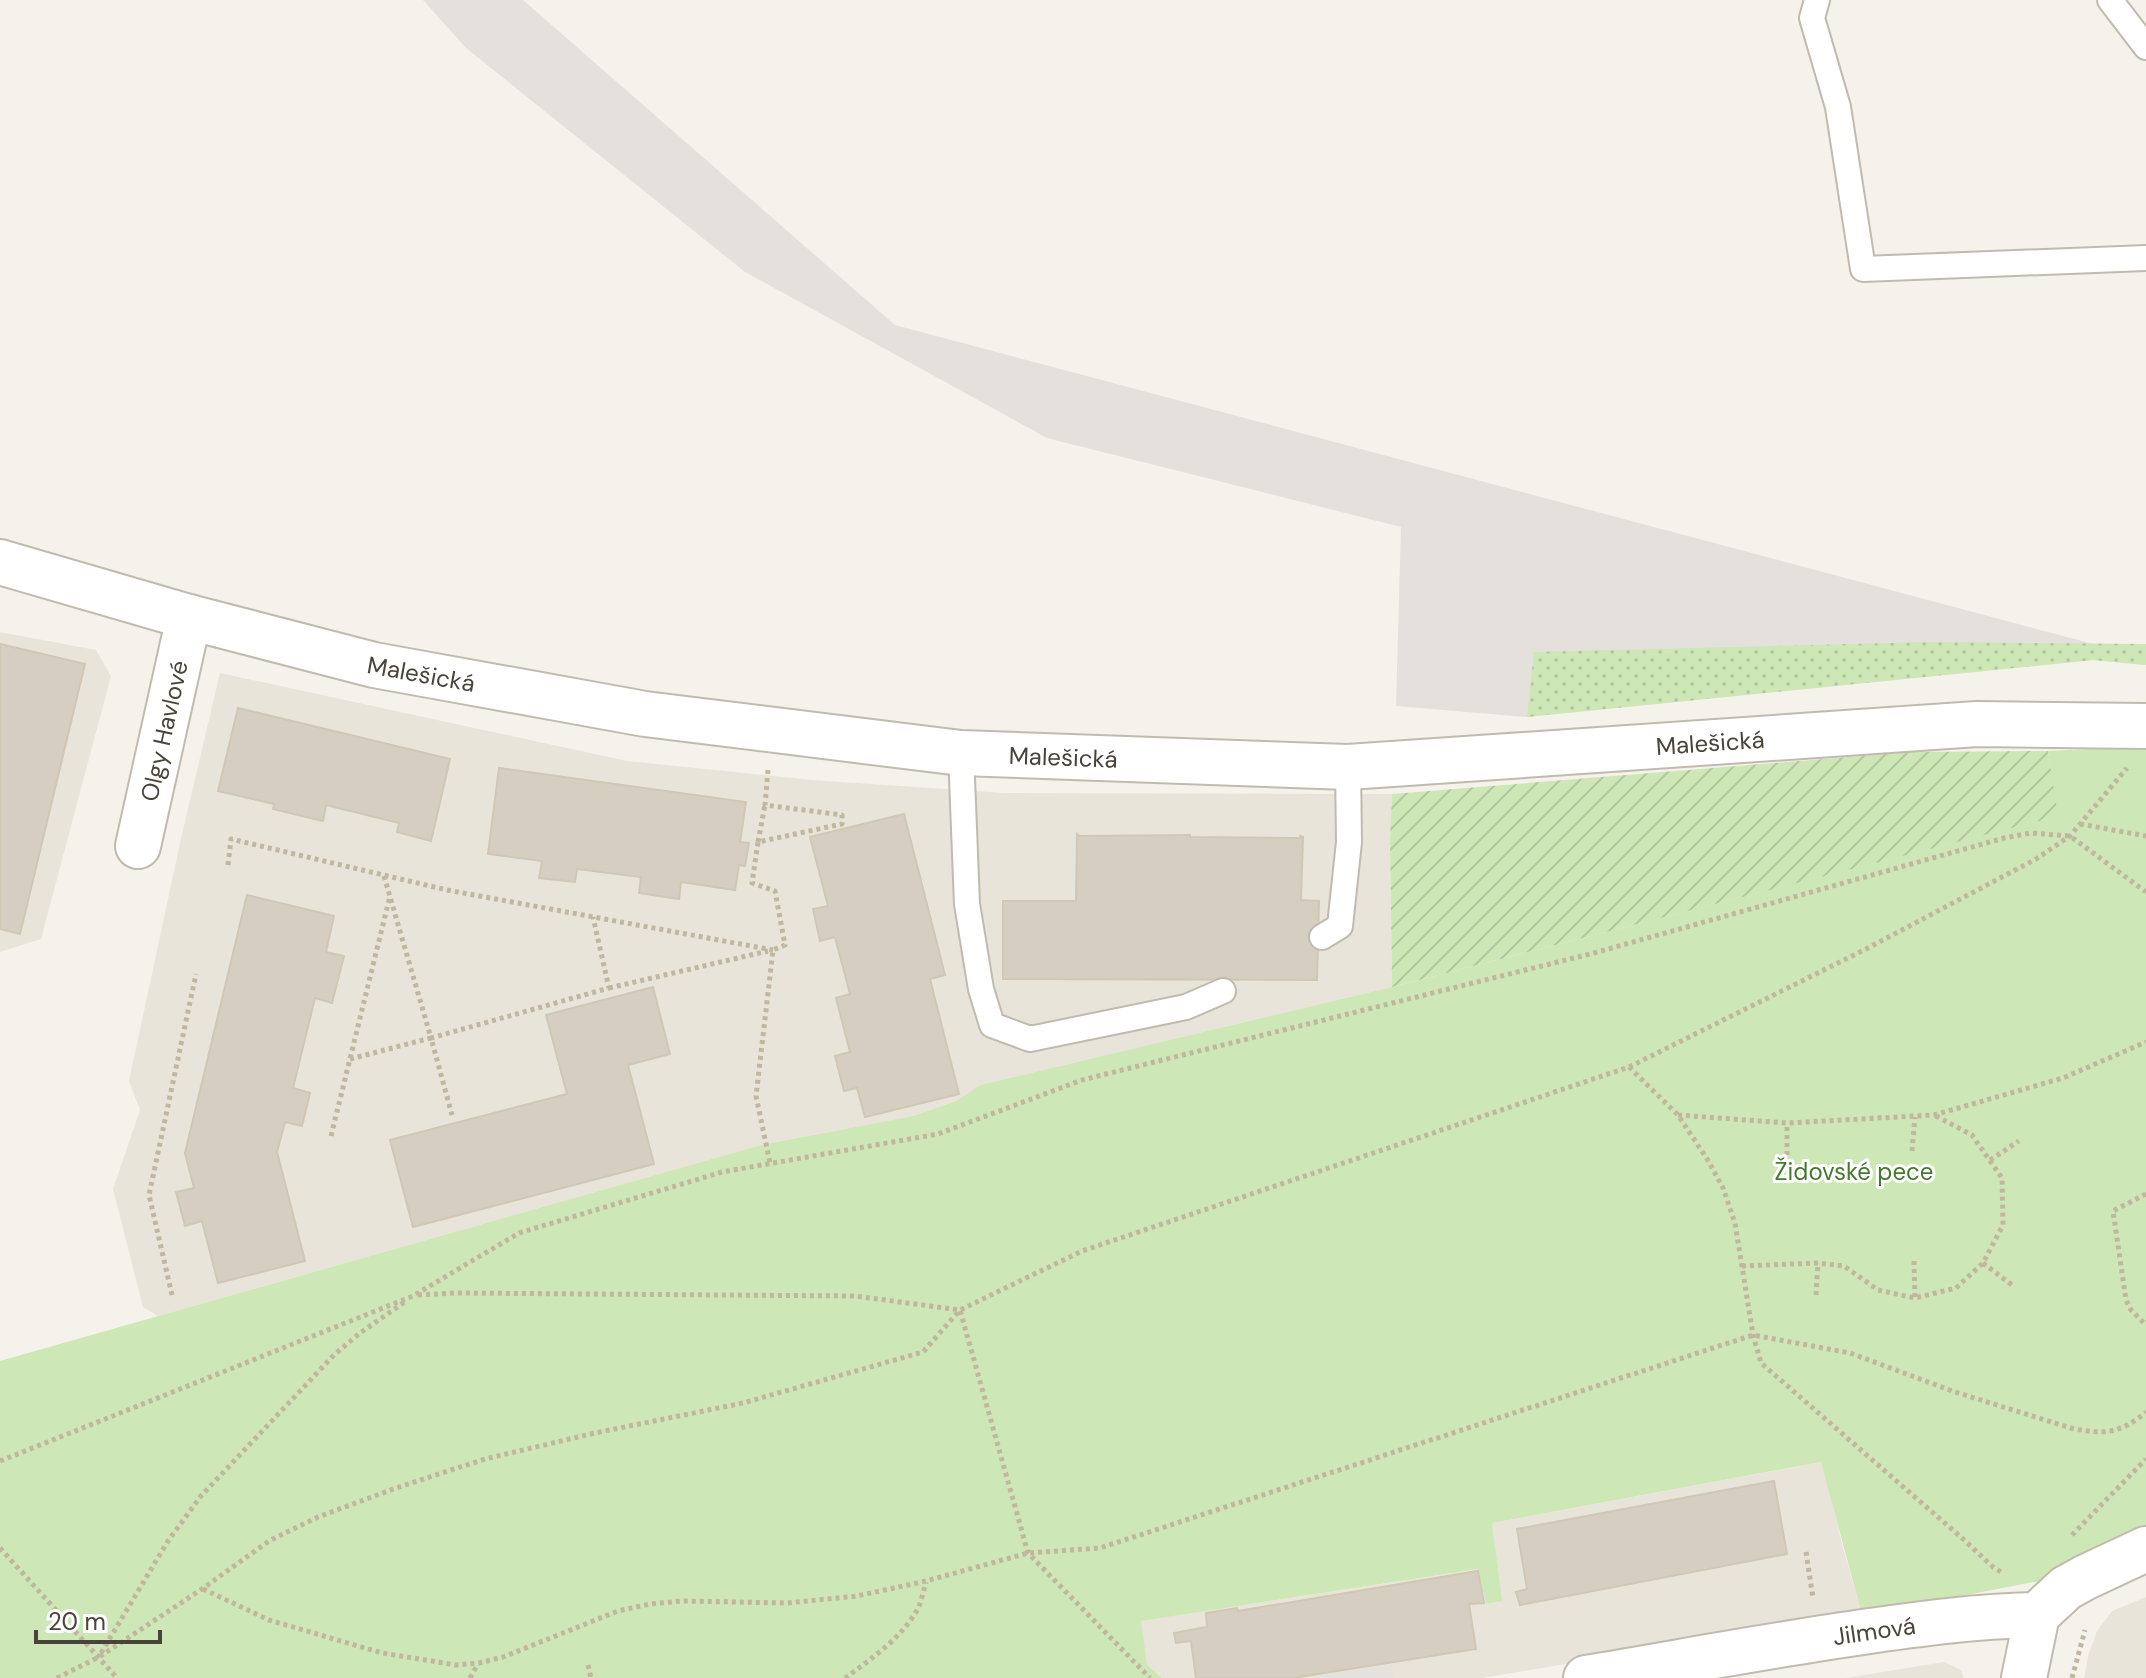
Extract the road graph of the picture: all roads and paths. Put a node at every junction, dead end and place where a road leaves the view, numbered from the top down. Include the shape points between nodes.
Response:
1 (1817, 0) edge
2 (2110, 0) edge
3 (2146, 47) edge
4 (2146, 258) edge
5 (0, 562) edge
6 (189, 617) junction
7 (2141, 742) edge
8 (961, 753) junction
9 (1348, 767) junction
10 (768, 769) dead end
11 (765, 805) junction
12 (2080, 824) junction
13 (2070, 836) junction
14 (2146, 836) edge
15 (758, 842) junction
16 (138, 846) dead end
17 (228, 865) dead end
18 (384, 875) junction
19 (2146, 892) edge
20 (390, 895) junction
21 (593, 917) junction
22 (1322, 937) dead end
23 (773, 950) junction
24 (196, 974) dead end
25 (609, 988) junction
26 (1223, 991) dead end
27 (431, 1038) junction
28 (2146, 1042) edge
29 (350, 1059) junction
30 (1629, 1067) junction
31 (452, 1115) dead end
32 (1678, 1115) junction
33 (1934, 1115) junction
34 (1915, 1117) junction
35 (1787, 1123) junction
36 (331, 1136) dead end
37 (2019, 1141) dead end
38 (1912, 1151) dead end
39 (1787, 1155) dead end
40 (1990, 1160) junction
41 (770, 1163) junction
42 (2146, 1194) edge
43 (1914, 1261) dead end
44 (1818, 1263) junction
45 (1983, 1263) junction
46 (1742, 1266) junction
47 (2012, 1285) dead end
48 (172, 1295) dead end
49 (1816, 1295) dead end
50 (413, 1296) junction
51 (1915, 1298) junction
52 (960, 1310) junction
53 (2146, 1325) edge
54 (1753, 1335) junction
55 (2146, 1412) edge
56 (0, 1461) edge
57 (0, 1548) edge
58 (2146, 1549) edge
59 (1028, 1553) junction
60 (926, 1581) junction
61 (202, 1589) junction
62 (2037, 1615) junction
63 (99, 1657) junction
64 (479, 1663) junction
65 (588, 1665) dead end
66 (57, 1678) edge
67 (117, 1678) edge
68 (470, 1678) edge
69 (591, 1678) edge
70 (845, 1678) edge
71 (1150, 1678) edge
72 (1586, 1678) edge
73 (2024, 1678) edge

1 - 4 lane via 1812,18 1838,107 1863,269
2 - 3 lane
5 - 6 street, Malešická
6 - 8 street, Malešická via 374,665 645,714
6 - 16 street, Olgy Havlové
7 - 9 street, Malešická via 1977,724
7 - 12 path
8 - 9 street, Malešická
8 - 26 lane via 967,904 992,1025 1030,1039 1186,1007
9 - 22 lane via 1349,842 1340,926
10 - 11 path
11 - 15 path
11 - 15 path via 842,815 842,824
12 - 13 path
12 - 14 path
13 - 19 path
13 - 30 path via 1879,942
13 - 41 path via 2031,833 2004,838 1594,953 1082,1080 938,1134
15 - 23 path via 752,883 775,891 785,945
17 - 18 path via 231,839
18 - 20 path
18 - 21 path
20 - 27 path
20 - 29 path
21 - 23 path
21 - 25 path
23 - 25 path
23 - 41 path via 756,1096
24 - 48 path via 149,1195
25 - 27 path
27 - 29 path
27 - 31 path
28 - 33 path via 2063,1078
29 - 36 path
30 - 32 path
30 - 52 path via 1082,1251
32 - 35 path
32 - 46 path via 1723,1188
33 - 34 path
33 - 40 path via 1972,1135
34 - 35 path
34 - 38 path
35 - 39 path
37 - 40 path
40 - 45 path via 2002,1178 2003,1225
41 - 50 path via 722,1172 519,1233
42 - 53 path via 2113,1211 2126,1300
43 - 51 path
44 - 46 path
44 - 49 path
44 - 51 path via 1844,1266 1878,1290
45 - 47 path
45 - 51 path via 1956,1288
46 - 54 path
50 - 52 path via 855,1296
50 - 56 path
50 - 63 path via 334,1355 201,1496
52 - 59 path
52 - 61 path via 923,1352 743,1403 485,1459 396,1488 269,1541
54 - 55 path via 1850,1353 2079,1430 2114,1432
54 - 59 path via 1100,1548
54 - 62 path via 1761,1363 2014,1581
57 - 63 path
58 - 62 street via 2066,1588
59 - 60 path
59 - 71 path
60 - 64 path via 857,1596 787,1603 650,1604
60 - 70 path via 917,1611 905,1626
61 - 63 path
61 - 64 path via 269,1620 382,1653 456,1665
62 - 72 street, Jilmová via 1931,1622
62 - 73 street
63 - 66 path
63 - 67 path
64 - 68 path
65 - 69 path

